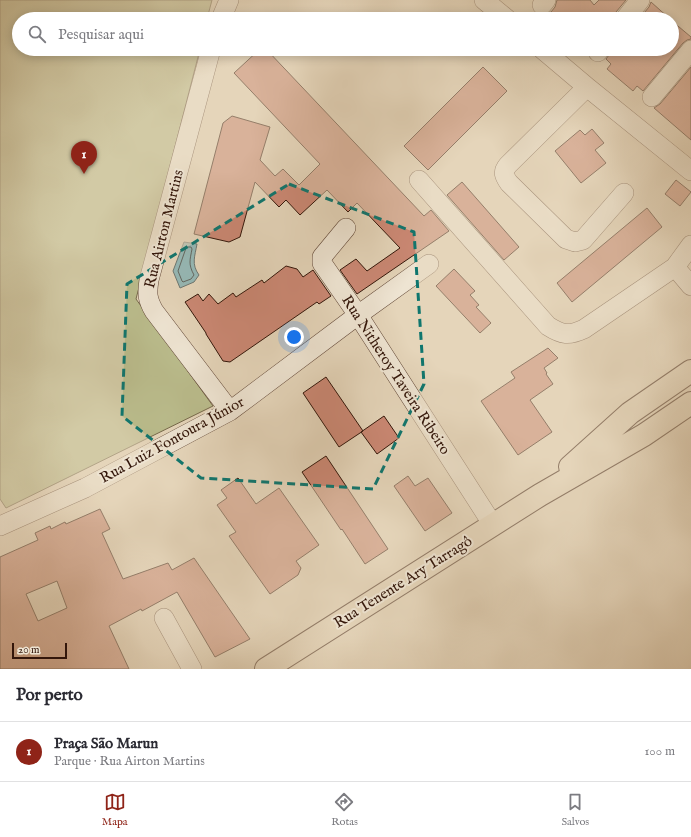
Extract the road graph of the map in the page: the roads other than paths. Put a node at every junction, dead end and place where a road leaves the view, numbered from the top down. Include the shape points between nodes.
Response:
1 (229, 0) edge
2 (484, 0) edge
3 (640, 0) edge
4 (224, 12) edge
5 (499, 12) edge
6 (630, 12) edge
7 (691, 50) edge
8 (208, 56) edge
9 (550, 56) edge
10 (587, 87) junction
11 (652, 97) dead end
12 (691, 171) edge
13 (419, 180) dead end
14 (624, 193) dead end
15 (346, 228) dead end
16 (691, 245) edge
17 (429, 264) dead end
18 (675, 267) junction
19 (691, 286) edge
20 (358, 315) junction
21 (691, 371) edge
22 (691, 404) edge
23 (230, 411) junction
24 (540, 495) junction
25 (1, 524) edge
26 (493, 525) junction
27 (164, 618) dead end
28 (192, 669) edge
29 (266, 669) edge

1 - 4 street
2 - 5 street
3 - 6 street
7 - 11 street
8 - 23 street, Rua Airton Martins via 149,280 147,296 154,311
9 - 10 street
10 - 12 street
10 - 14 street via 504,169 505,178 566,239 575,242 583,240
13 - 18 street via 548,326 556,331 566,334 584,329
15 - 20 street, Rua Nitheroy Taveira Ribeiro via 321,260
16 - 18 street
17 - 20 street, Rua Luiz Fontoura Júnior
18 - 19 street
20 - 23 street, Rua Luiz Fontoura Júnior
20 - 26 street, Rua Nitheroy Taveira Ribeiro
21 - 24 main road, Rua Tenente Ary Tarragô via 630,413
22 - 24 main road, Rua Tenente Ary Tarragô via 644,435
23 - 25 street, Rua Luiz Fontoura Júnior via 85,488
24 - 26 main road, Rua Tenente Ary Tarragô
26 - 29 main road, Rua Tenente Ary Tarragô
27 - 28 street

